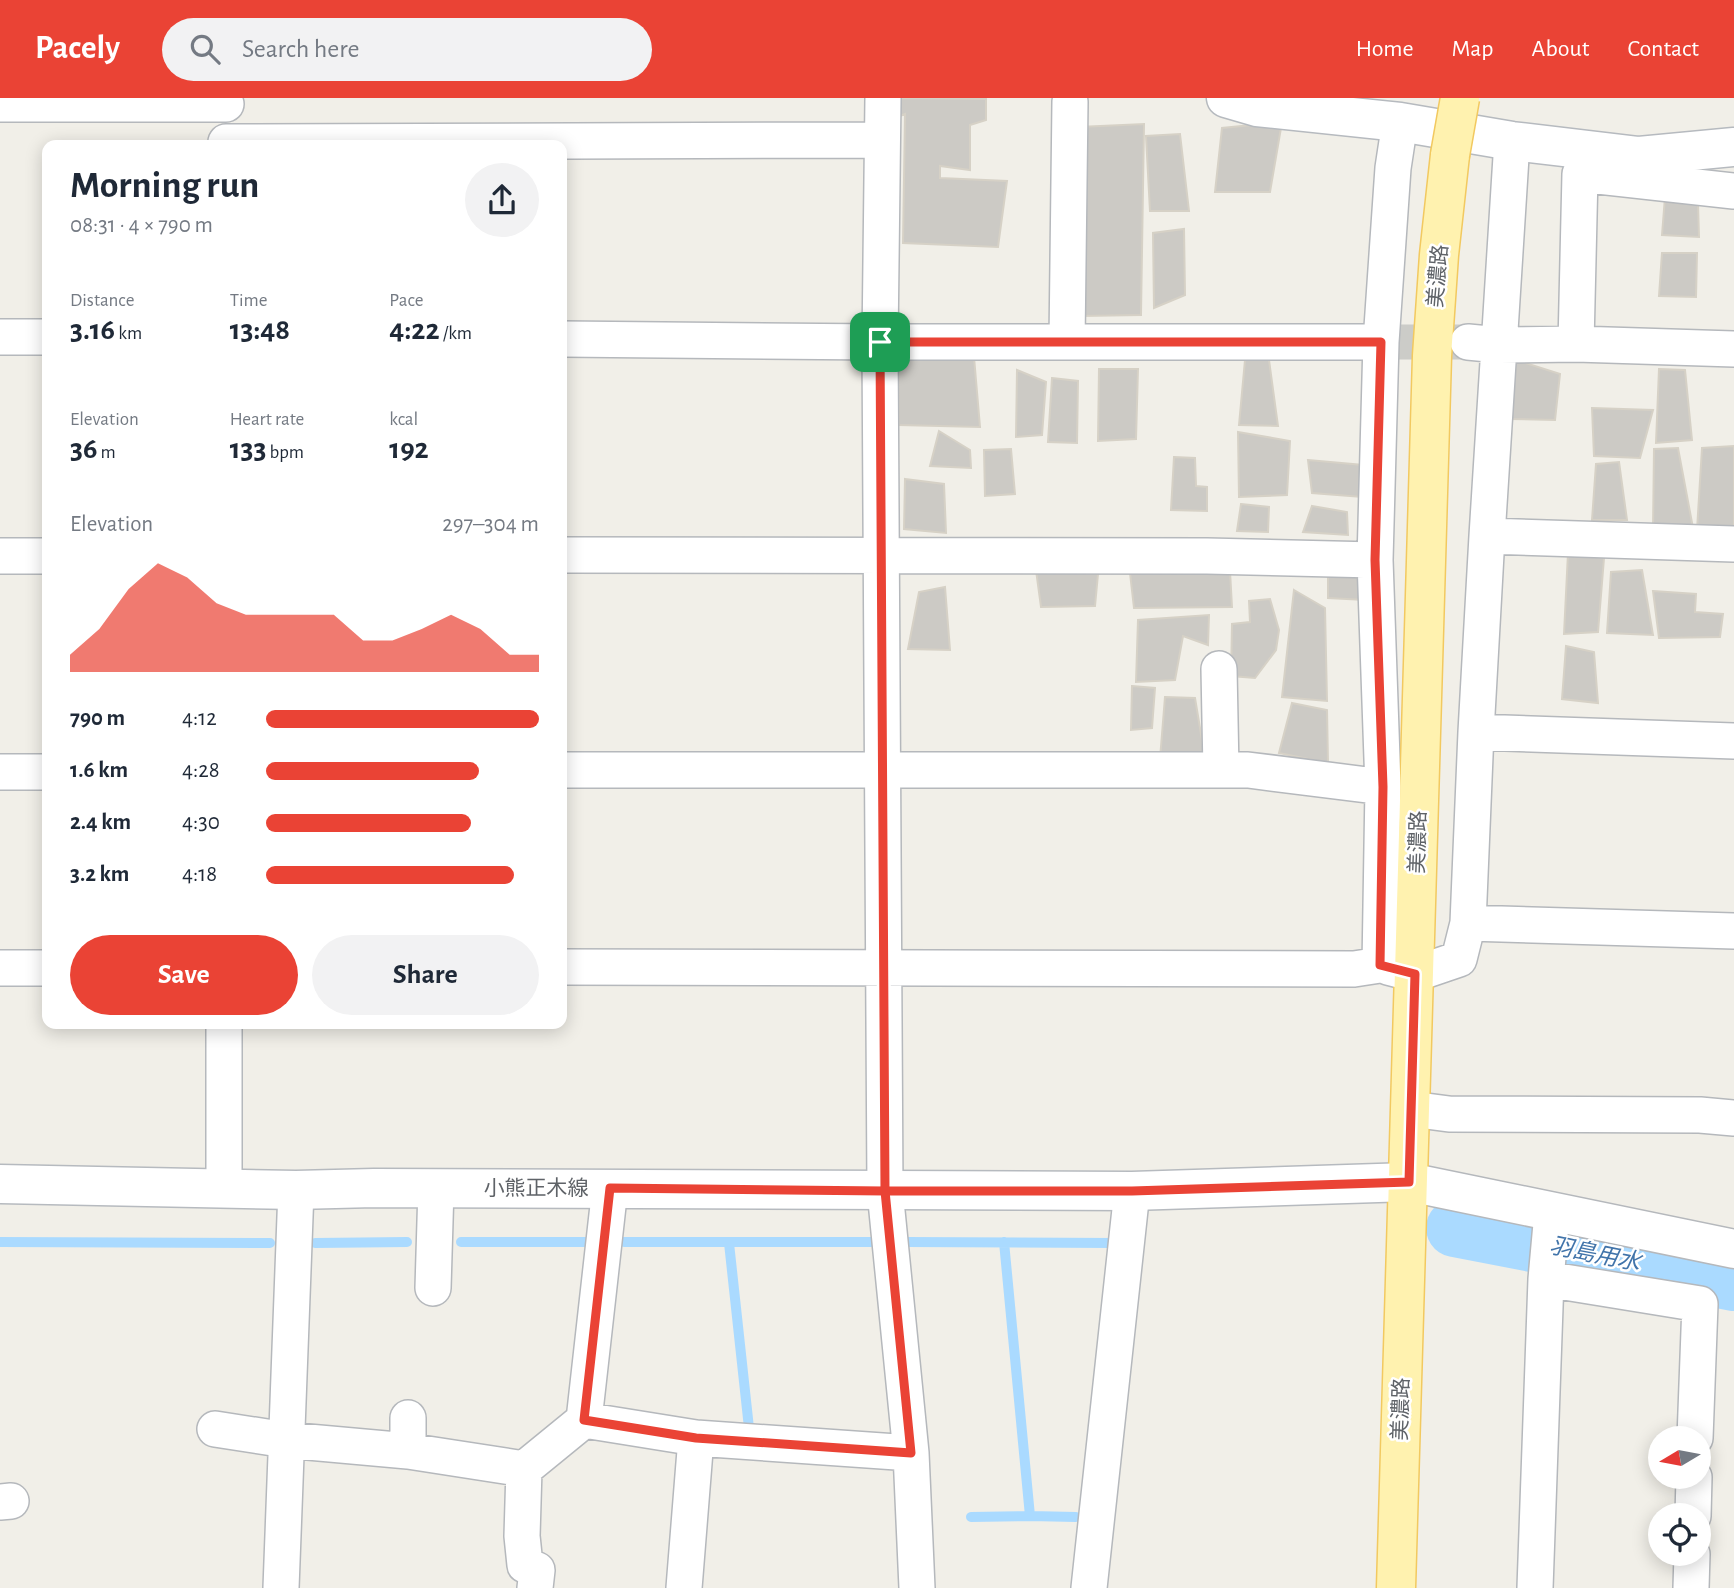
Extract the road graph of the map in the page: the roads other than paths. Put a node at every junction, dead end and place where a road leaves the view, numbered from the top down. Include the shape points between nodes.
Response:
1 (883, 98) edge
2 (1226, 98) edge
3 (1461, 98) edge
4 (226, 101) edge
5 (1070, 102) dead end
6 (0, 104) edge
7 (1400, 122) junction
8 (226, 140) edge
9 (882, 140) junction
10 (1512, 141) junction
11 (567, 142) edge
12 (1734, 147) edge
13 (1734, 191) edge
14 (0, 337) edge
15 (42, 337) edge
16 (567, 339) edge
17 (880, 342) junction
18 (1067, 342) junction
19 (1381, 342) junction
20 (1484, 343) junction
21 (1576, 344) junction
22 (1734, 349) edge
23 (1488, 536) junction
24 (1734, 544) edge
25 (882, 554) junction
26 (42, 555) edge
27 (567, 555) edge
28 (0, 556) edge
29 (1375, 560) junction
30 (1219, 669) dead end
31 (1476, 732) junction
32 (1734, 741) edge
33 (883, 769) junction
34 (567, 770) edge
35 (1221, 770) junction
36 (0, 772) edge
37 (42, 772) edge
38 (1383, 787) junction
39 (1468, 923) junction
40 (1734, 932) edge
41 (567, 967) edge
42 (884, 967) junction
43 (0, 968) edge
44 (42, 968) edge
45 (1397, 970) junction
46 (225, 1029) edge
47 (1411, 1109) junction
48 (1734, 1118) edge
49 (1409, 1182) junction
50 (0, 1184) edge
51 (436, 1188) junction
52 (610, 1188) junction
53 (224, 1189) junction
54 (296, 1190) junction
55 (885, 1191) junction
56 (1132, 1191) junction
57 (1552, 1213) junction
58 (1734, 1249) edge
59 (1547, 1270) junction
60 (433, 1288) dead end
61 (584, 1420) junction
62 (1695, 1426) edge
63 (215, 1429) dead end
64 (696, 1438) junction
65 (286, 1440) junction
66 (911, 1453) junction
67 (524, 1469) junction
68 (1691, 1566) edge
69 (281, 1588) edge
70 (535, 1588) edge
71 (684, 1588) edge
72 (917, 1588) edge
73 (1089, 1588) edge
74 (1396, 1588) edge
75 (1535, 1588) edge
76 (1690, 1588) edge

1 - 9 street
2 - 7 main road via 1257,107
3 - 45 main road, 美濃路, bridge via 1438,255
4 - 6 street
4 - 8 street
5 - 18 street
7 - 10 main road
7 - 19 street
9 - 11 street
9 - 17 street
10 - 12 main road via 1640,156
10 - 20 street
13 - 21 street via 1580,174
14 - 15 street
16 - 17 street
17 - 18 street
17 - 25 street
18 - 19 street
19 - 29 street
20 - 21 street
20 - 23 street
21 - 22 street
23 - 24 street
23 - 31 street
25 - 27 street
25 - 29 street
25 - 33 street
26 - 28 street
29 - 38 street
30 - 35 street
31 - 32 street
31 - 39 street
33 - 34 street
33 - 35 street
33 - 42 street
35 - 38 street
36 - 37 street
38 - 45 street
39 - 40 street
39 - 45 street via 1459,959
41 - 42 street
42 - 45 street
42 - 55 street
43 - 44 street
45 - 47 main road, 美濃路
46 - 53 street
47 - 48 street via 1449,1114
47 - 49 main road, 美濃路
49 - 56 main road, 小熊正木線
49 - 57 main road, 小熊正木線
49 - 74 main road, 美濃路
50 - 53 main road, 小熊正木線
51 - 52 main road, 小熊正木線
51 - 54 main road, 小熊正木線
51 - 60 street
52 - 55 main road, 小熊正木線
52 - 61 street
53 - 54 main road, 小熊正木線
54 - 65 street
55 - 56 main road, 小熊正木線
55 - 66 street
56 - 73 street
57 - 58 main road, 小熊正木線
57 - 59 street
59 - 62 street via 1700,1304
59 - 75 street
61 - 64 street
61 - 67 street
63 - 65 street
64 - 66 street
64 - 71 street
65 - 67 street via 408,1434
65 - 69 street
66 - 72 street
67 - 70 street via 522,1536 525,1565 537,1570
68 - 76 street

